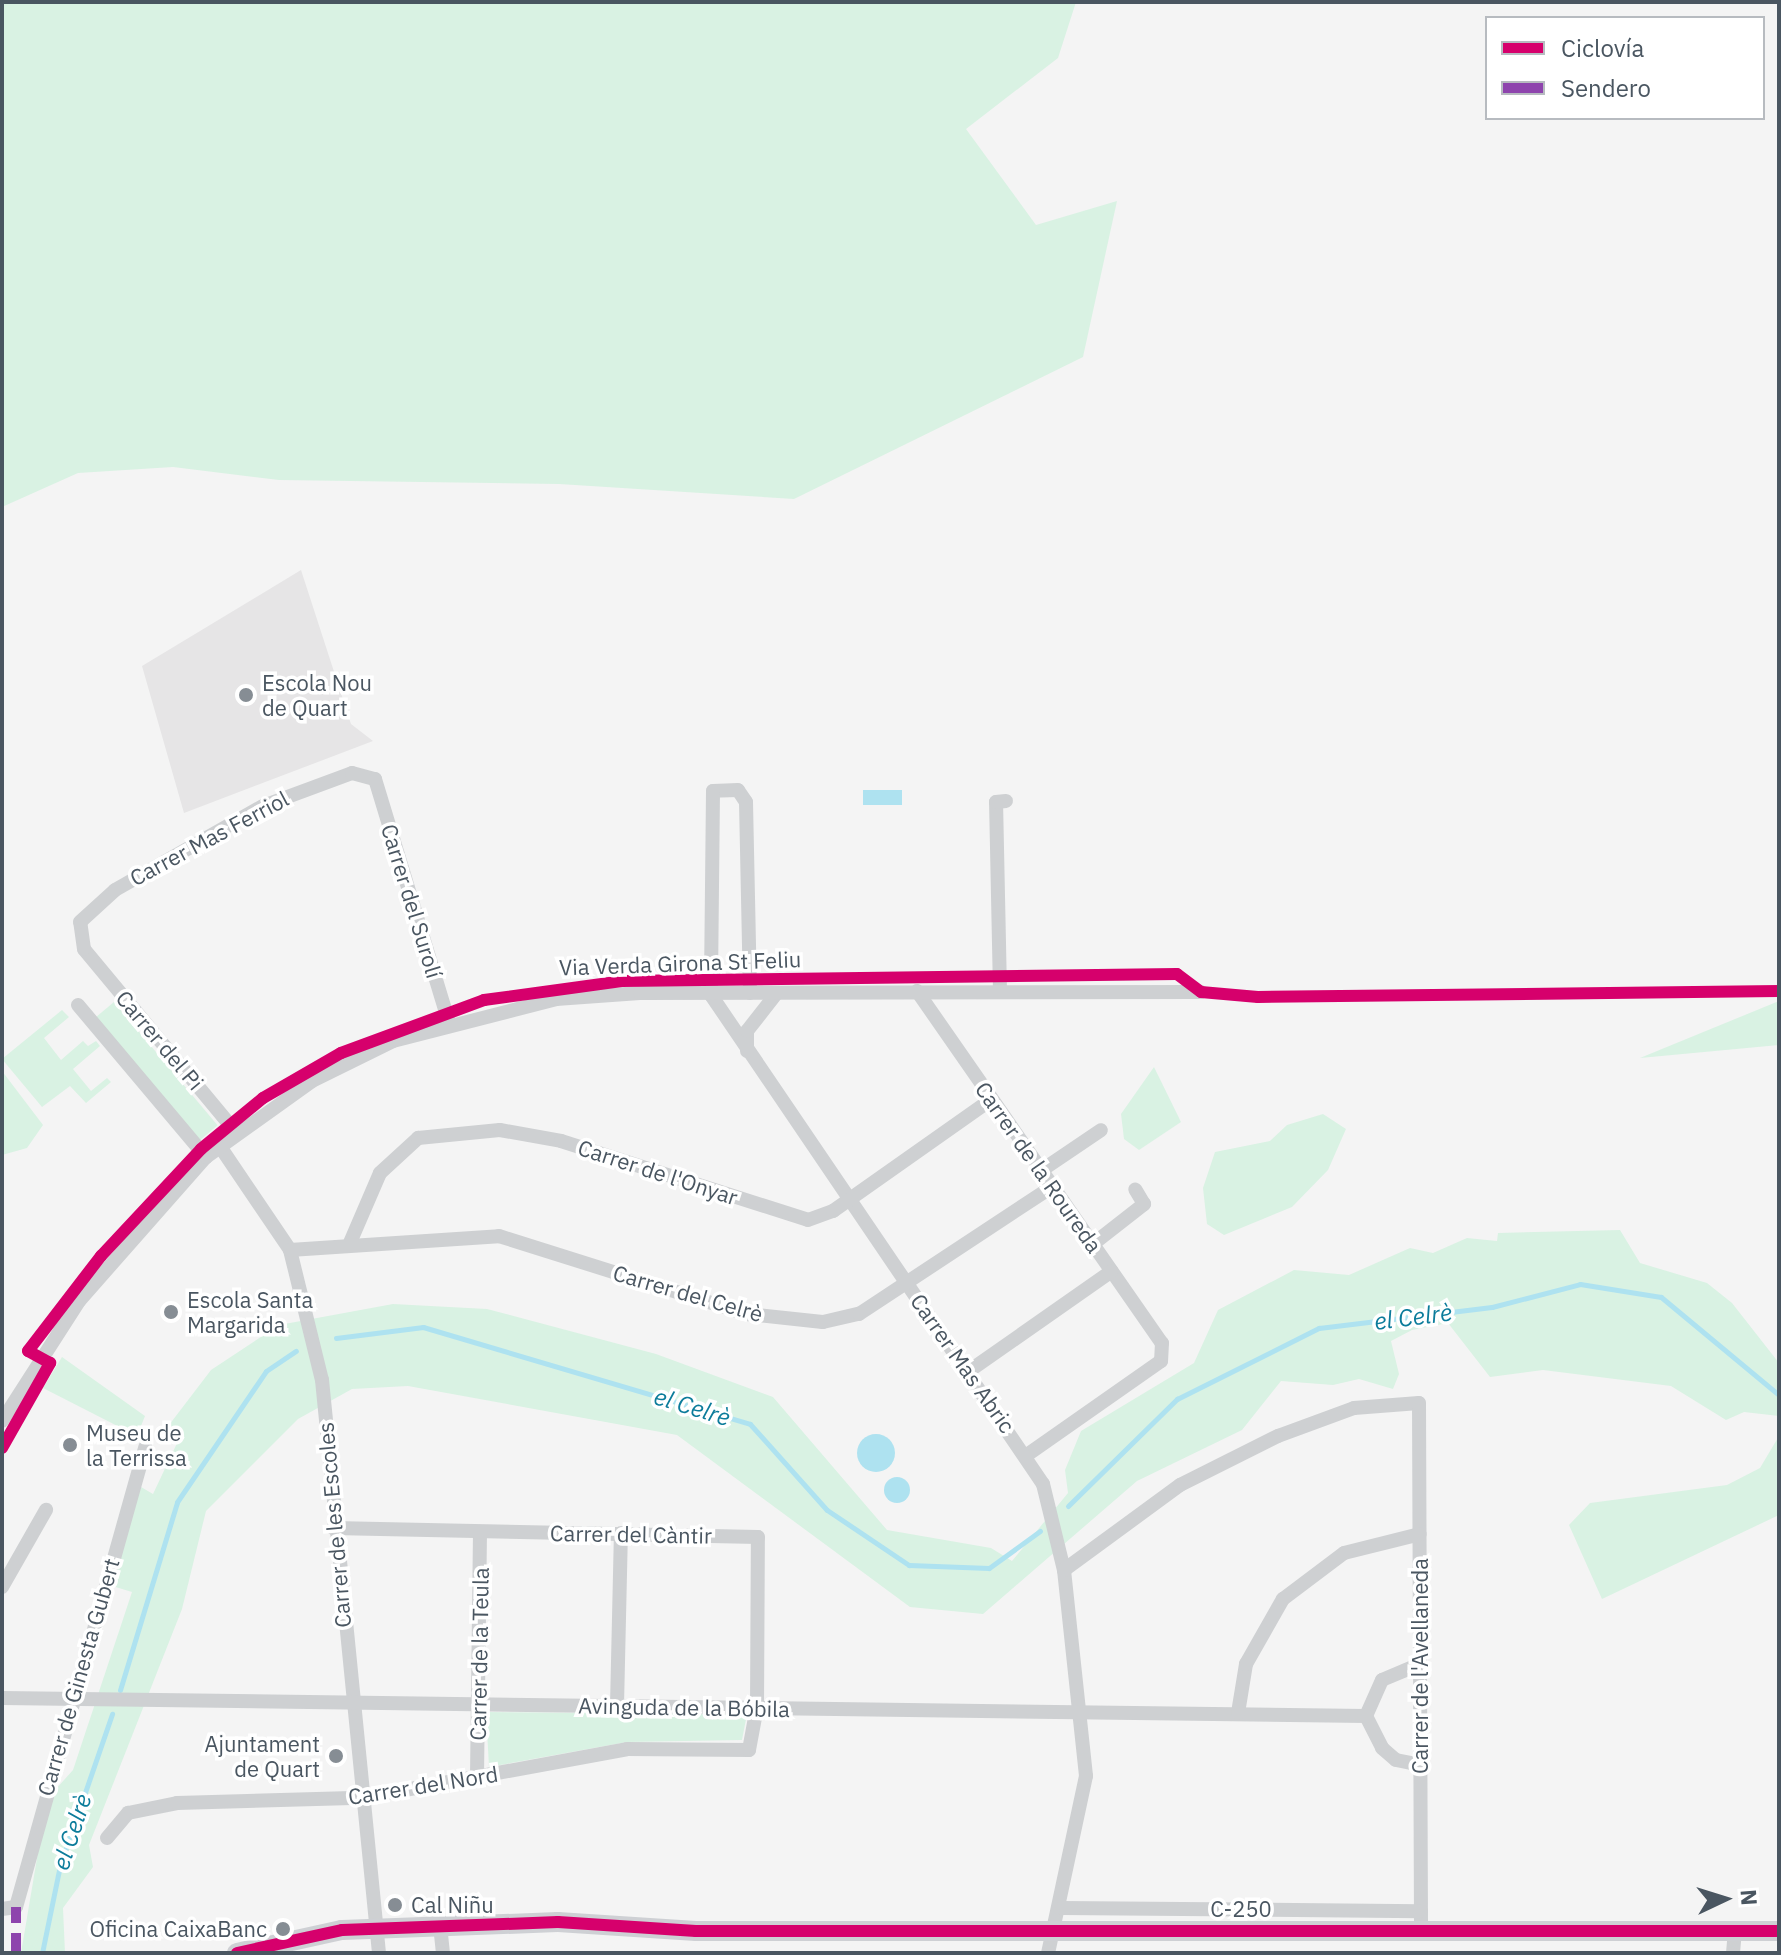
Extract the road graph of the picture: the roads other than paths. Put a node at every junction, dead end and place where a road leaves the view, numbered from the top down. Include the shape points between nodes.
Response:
1 (375, 779) joint
2 (1006, 801) dead end
3 (84, 949) joint
4 (917, 991) junction
5 (1000, 991) junction
6 (1201, 992) dead end
7 (750, 993) junction
8 (776, 994) junction
9 (711, 995) junction
10 (78, 1005) dead end
11 (449, 1022) junction
12 (747, 1051) junction
13 (992, 1099) junction
14 (1101, 1130) dead end
15 (235, 1131) junction
16 (219, 1145) junction
17 (206, 1157) junction
18 (1042, 1170) junction
19 (1053, 1186) junction
20 (1135, 1189) dead end
21 (848, 1200) junction
22 (1093, 1244) junction
23 (349, 1245) junction
24 (290, 1250) junction
25 (1112, 1271) junction
26 (906, 1283) junction
27 (969, 1371) junction
28 (2, 1421) edge
29 (145, 1447) dead end
30 (1028, 1454) junction
31 (46, 1510) dead end
32 (333, 1528) junction
33 (480, 1532) junction
34 (621, 1533) junction
35 (1420, 1534) junction
36 (1064, 1570) junction
37 (2, 1587) edge
38 (1420, 1664) junction
39 (2, 1698) edge
40 (68, 1701) junction
41 (349, 1703) junction
42 (478, 1705) junction
43 (617, 1706) junction
44 (757, 1707) junction
45 (1238, 1713) junction
46 (1084, 1715) junction
47 (1366, 1716) junction
48 (1421, 1765) junction
49 (477, 1777) junction
50 (361, 1798) junction
51 (107, 1838) dead end
52 (9, 1908) edge
53 (1062, 1908) junction
54 (1421, 1920) junction
55 (440, 1925) junction
56 (377, 1928) junction
57 (1057, 1930) junction
58 (1735, 1931) junction
59 (1779, 1931) edge
60 (237, 1953) edge
61 (379, 1953) edge
62 (443, 1953) edge
63 (1048, 1953) edge
64 (1733, 1953) edge

1 - 3 street, Carrer Mas Ferriol via 352,773 306,787 168,857 92,907 80,922
1 - 11 street, Carrer del Surolí
2 - 5 street via 996,802
3 - 15 street, Carrer del Pi
4 - 5 street
4 - 8 street
4 - 13 street, Carrer de la Roureda
5 - 6 street
7 - 8 street
7 - 9 street
7 - 9 street via 746,802 738,790 713,791
8 - 12 street via 747,1031
9 - 11 street via 556,999
9 - 12 street, Carrer Mas Abric
10 - 17 street, Carrer del Pi
11 - 15 street via 312,1081
12 - 21 street, Carrer Mas Abric
13 - 18 street, Carrer de la Roureda
13 - 21 street, Carrer de l'Onyar
14 - 18 street
15 - 16 street
16 - 17 street
16 - 24 street, Carrer de les Escoles
17 - 28 street via 79,1301
18 - 19 street, Carrer de la Roureda
19 - 22 street, Carrer de la Roureda
19 - 26 street, Carrer del Celrè
20 - 22 street via 1144,1204
21 - 23 street, Carrer de l'Onyar via 808,1220 561,1141 500,1130 453,1132 402,1147 380,1173
21 - 26 street, Carrer Mas Abric
22 - 25 street, Carrer de la Roureda
23 - 24 street, Carrer del Celrè
23 - 26 street, Carrer del Celrè via 499,1236 747,1314 823,1322 859,1314
24 - 32 street, Carrer de les Escoles via 322,1380
25 - 27 street
25 - 30 street, Carrer de la Roureda via 1162,1343 1161,1361
26 - 27 street, Carrer Mas Abric
27 - 30 street, Carrer Mas Abric
29 - 40 street, Carrer de Ginesta Gubert
30 - 36 street, Carrer Mas Abric via 1043,1484
31 - 37 street
32 - 33 street, Carrer del Càntir
32 - 41 street, Carrer de les Escoles
33 - 34 street, Carrer del Càntir
33 - 42 street, Carrer de la Teula
34 - 43 street
34 - 44 street, Carrer del Càntir via 758,1537
35 - 36 street, Carrer de l'Avellaneda via 1419,1403 1354,1408 1278,1436 1180,1485
35 - 38 street, Carrer de l'Avellaneda
35 - 45 street via 1344,1553 1299,1583 1261,1630
36 - 46 street, Carrer Mas Abric
38 - 47 street via 1382,1680
38 - 48 street, Carrer de l'Avellaneda
39 - 40 street, Avinguda de la Bóbila
40 - 41 street, Avinguda de la Bóbila
40 - 52 street, Carrer de Ginesta Gubert
41 - 42 street, Avinguda de la Bóbila
41 - 50 street, Carrer de les Escoles
42 - 43 street, Avinguda de la Bóbila
42 - 49 street, Carrer de la Teula
43 - 44 street, Avinguda de la Bóbila
44 - 46 street, Avinguda de la Bóbila
44 - 49 street, Carrer del Nord via 749,1750 627,1749
45 - 46 street, Avinguda de la Bóbila
45 - 47 street, Avinguda de la Bóbila
46 - 53 street, Carrer Mas Abric via 1086,1776
47 - 48 street via 1382,1748
48 - 54 street, Carrer de l'Avellaneda
49 - 50 street, Carrer del Nord
50 - 51 street, Carrer del Nord via 177,1803 128,1813
50 - 56 street, Carrer de les Escoles
53 - 54 street, C-250
53 - 57 street, Carrer Mas Abric
54 - 57 main road, C-250
54 - 58 main road, C-250
55 - 56 main road, C-250
55 - 57 main road, C-250
55 - 62 street
56 - 60 main road, C-250
56 - 61 street, Carrer de les Escoles
57 - 63 street, Carrer Mas Abric
58 - 59 main road, C-250
58 - 64 street

